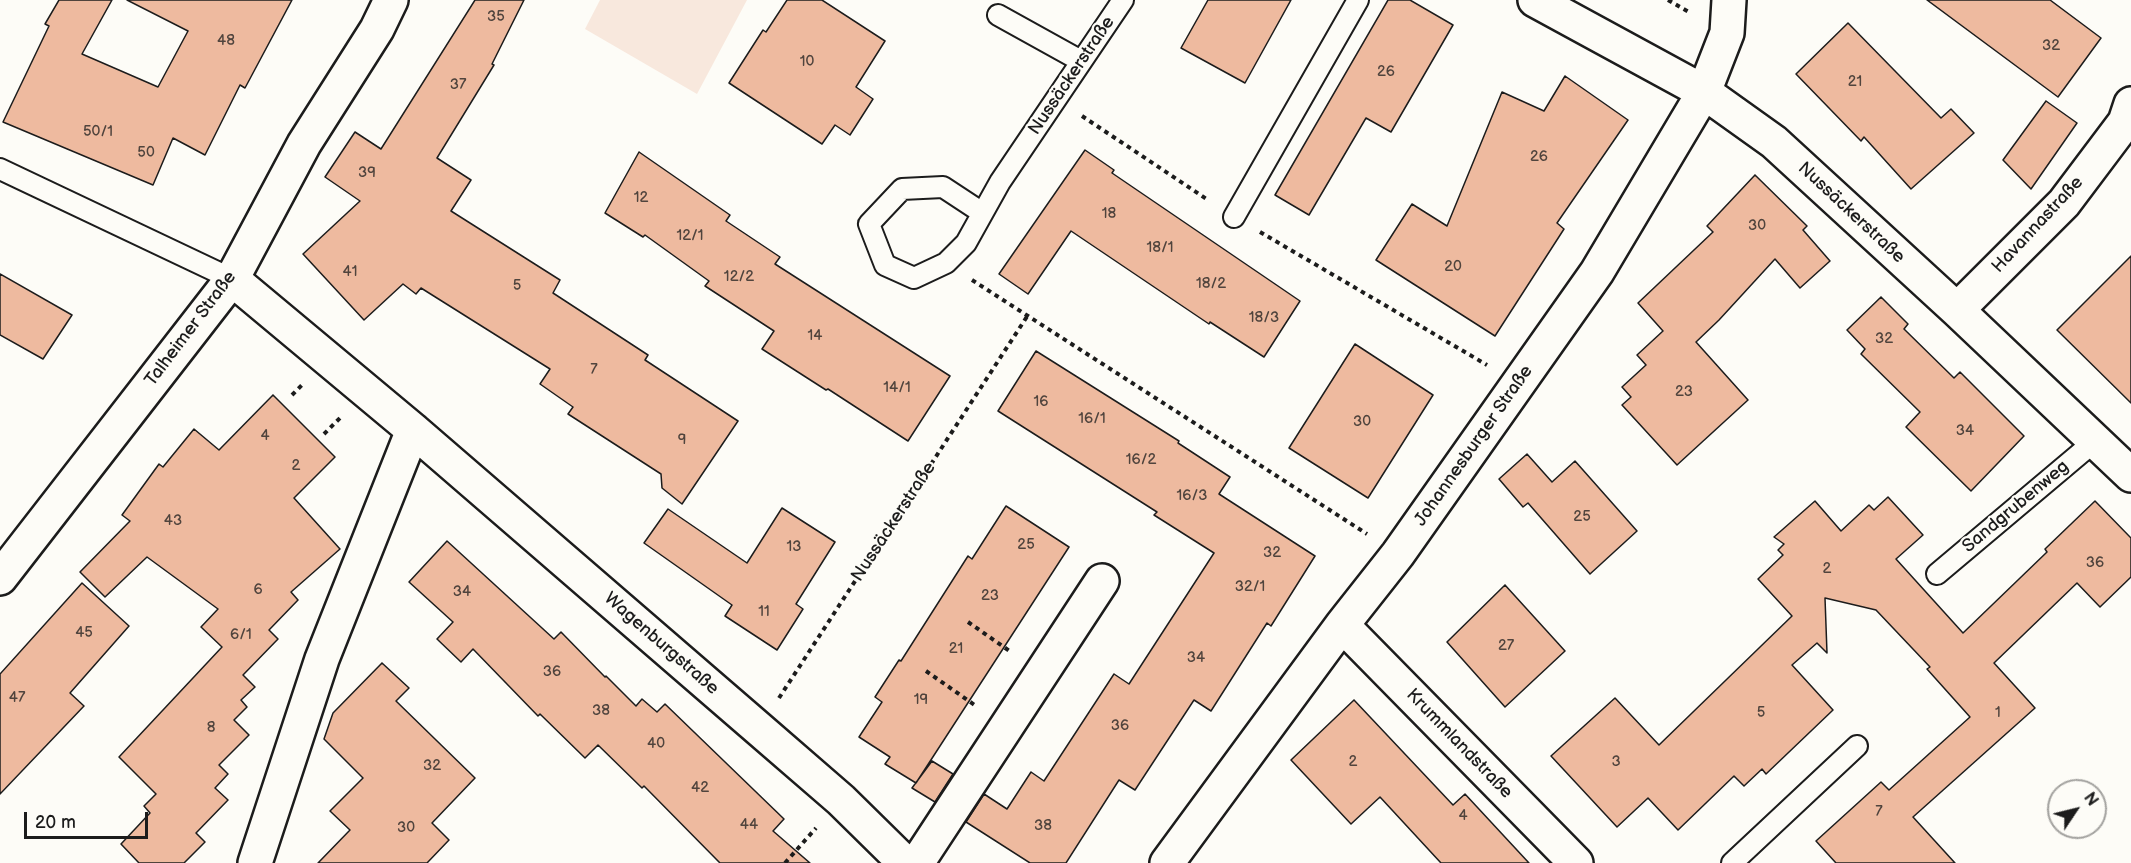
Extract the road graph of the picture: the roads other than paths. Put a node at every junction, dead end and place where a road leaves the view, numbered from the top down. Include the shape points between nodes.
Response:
1 (391, 0) edge
2 (1123, 0) edge
3 (1358, 0) edge
4 (1535, 0) edge
5 (1729, 0) edge
6 (998, 15) dead end
7 (1082, 61) junction
8 (1704, 92) junction
9 (2131, 104) edge
10 (0, 169) edge
11 (981, 212) junction
12 (1234, 217) road end
13 (232, 279) junction
14 (1957, 310) junction
15 (413, 430) junction
16 (2095, 441) junction
17 (2131, 475) edge
18 (1937, 574) dead end
19 (0, 578) edge
20 (1102, 581) dead end
21 (1342, 625) junction
22 (1857, 746) dead end
23 (255, 863) edge
24 (905, 863) edge
25 (917, 863) edge
26 (1167, 863) edge
27 (1576, 863) edge
28 (1732, 863) edge

1 - 13 street, Talheimer Straße via 377,29 304,144
2 - 7 lane, Nussäckerstraße
3 - 12 lane
4 - 8 street, Nussäckerstraße
5 - 8 street, Johannesburger Straße via 1727,33
6 - 7 lane
7 - 11 lane, Nussäckerstraße
8 - 14 street, Nussäckerstraße via 1774,142
8 - 21 street, Johannesburger Straße via 1597,272 1398,554
9 - 14 street, Havannastraße via 2125,122 2064,203
10 - 13 lane
11 - 11 lane, Nussäckerstraße via 943,187 902,189 869,224 885,265 914,278 946,263 966,243
13 - 15 street, Wagenburgstraße
13 - 19 street, Talheimer Straße
14 - 16 street, Nussäckerstraße
15 - 23 street via 322,659
15 - 24 street, Wagenburgstraße via 841,800
16 - 17 street, Nussäckerstraße
16 - 18 lane, Sandgrubenweg
20 - 25 street
21 - 26 street, Johannesburger Straße
21 - 27 street, Krummlandstraße
22 - 28 lane

